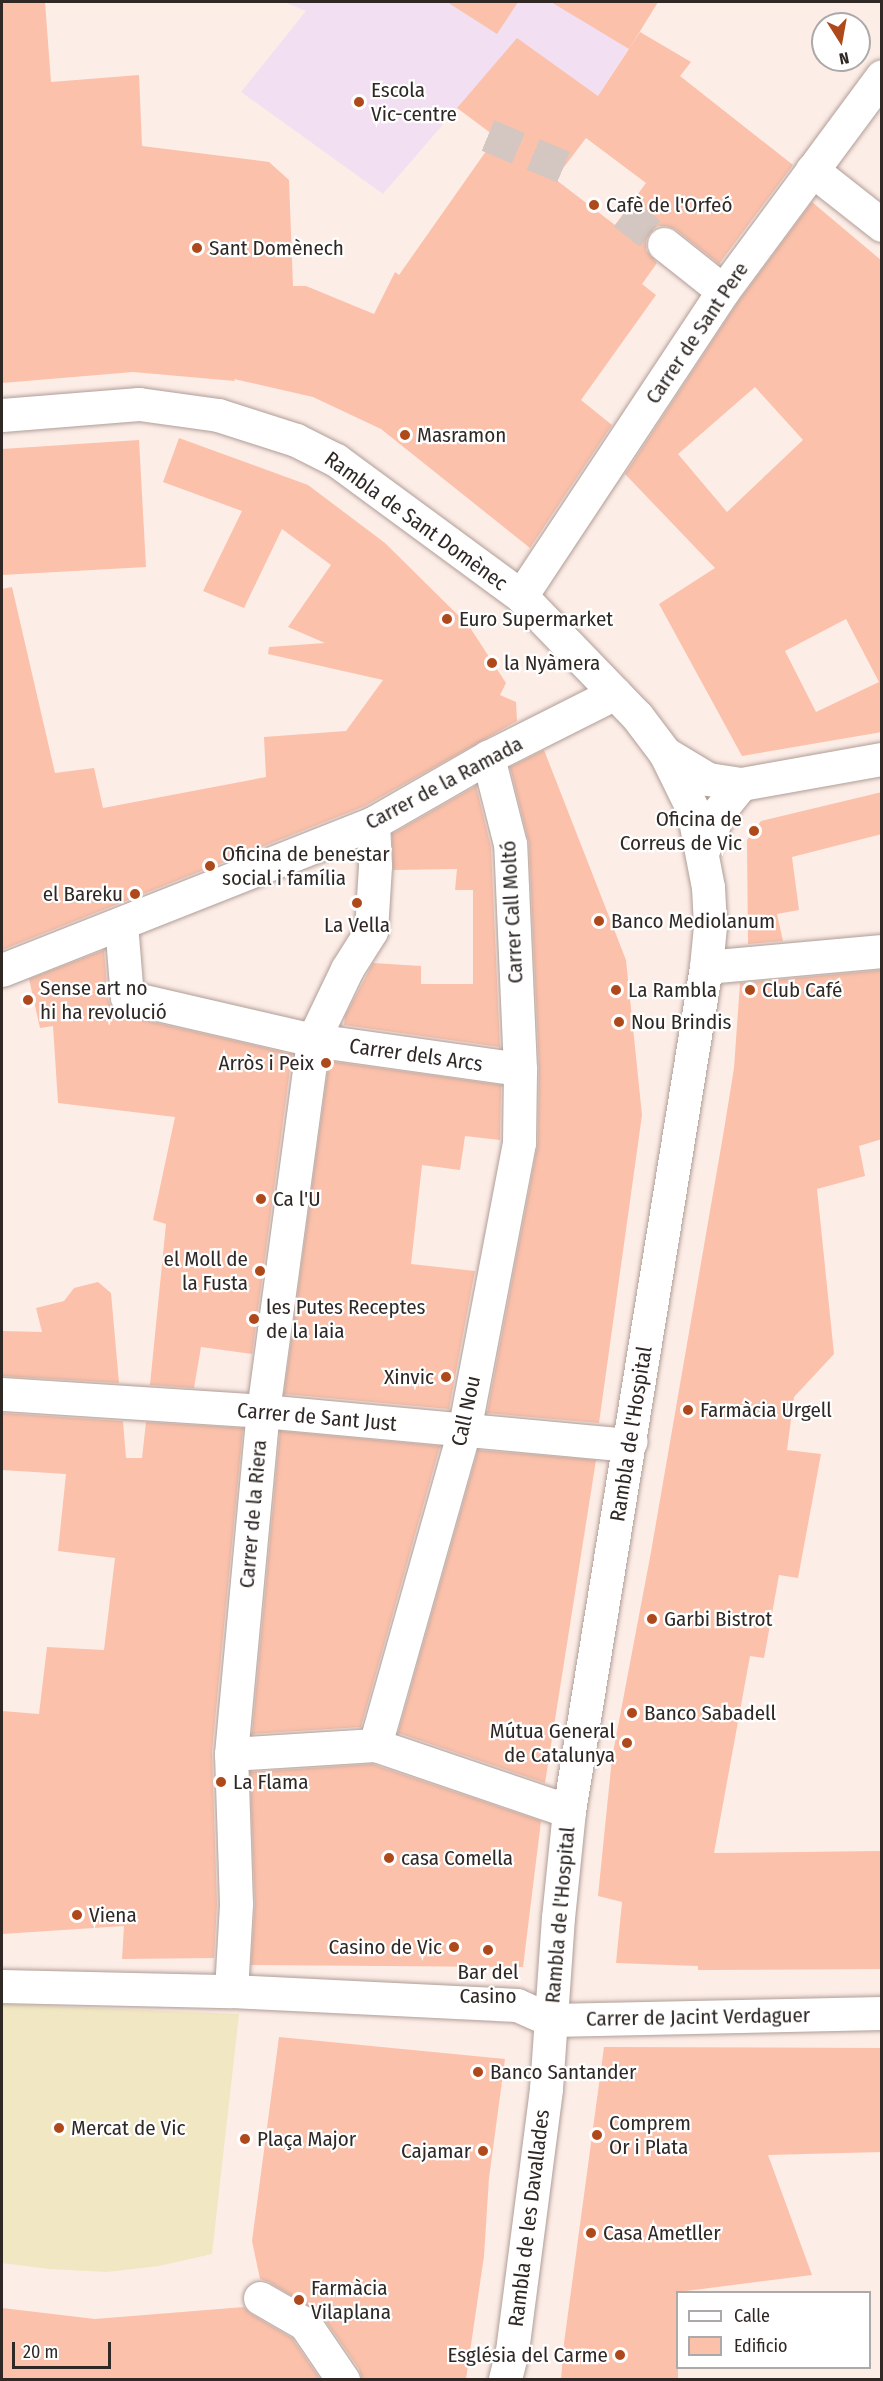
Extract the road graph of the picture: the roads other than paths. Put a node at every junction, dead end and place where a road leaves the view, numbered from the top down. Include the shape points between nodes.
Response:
1 (882, 76) edge
2 (812, 170) junction
3 (882, 225) edge
4 (664, 244) tunnel mouth
5 (723, 291) junction
6 (2, 415) edge
7 (520, 596) junction
8 (615, 693) junction
9 (665, 753) junction
10 (488, 757) junction
11 (882, 759) edge
12 (741, 784) junction
13 (373, 823) junction
14 (703, 849) junction
15 (121, 924) junction
16 (882, 951) edge
17 (706, 967) junction
18 (2, 970) edge
19 (313, 1040) junction
20 (520, 1069) junction
21 (2, 1394) edge
22 (263, 1411) junction
23 (464, 1431) junction
24 (631, 1442) junction
25 (375, 1745) junction
26 (231, 1754) junction
27 (569, 1811) junction
28 (2, 1986) edge
29 (231, 1991) junction
30 (882, 2013) edge
31 (551, 2020) junction
32 (260, 2298) dead end
33 (343, 2379) edge
34 (505, 2379) edge

1 - 2 street, Carrer de Sant Pere
2 - 3 street
2 - 5 street, Carrer de Sant Pere
4 - 5 street
5 - 7 street, Carrer de Sant Pere
6 - 7 street, Rambla de Sant Domènec via 139,404 218,415 296,440 371,483
7 - 8 street, Rambla de Sant Domènec
8 - 9 street, Rambla de l'Hospital
8 - 10 street, Carrer de la Ramada
9 - 12 street, Rambla de l'Hospital via 708,779
9 - 14 street, Rambla de l'Hospital via 693,810
10 - 13 street, Carrer de la Ramada
10 - 20 street, Carrer Call Moltó via 510,844
11 - 12 street
12 - 14 street, Rambla de l'Hospital via 720,810
13 - 15 street, Carrer de la Ramada
13 - 19 street, Carrer de la Riera via 371,931 347,969
14 - 17 street, Rambla de l'Hospital via 710,927
15 - 18 street, Carrer de la Ramada
15 - 19 street, Carrer dels Arcs via 127,997
16 - 17 street
17 - 24 street, Rambla de l'Hospital
19 - 20 street, Carrer dels Arcs
19 - 22 street, Carrer de la Riera
20 - 23 street, Call Nou via 519,1143
21 - 22 street, Carrer de Sant Just
22 - 23 street, Carrer de Sant Just
22 - 26 street, Carrer de la Riera
23 - 24 street, Carrer de Sant Just
23 - 25 street, Call Nou
24 - 27 street, Rambla de l'Hospital
25 - 26 street
25 - 27 street
26 - 29 street, Carrer de la Riera via 236,1904
27 - 31 street, Rambla de l'Hospital
28 - 29 street
29 - 31 street, Carrer de Jacint Verdaguer via 517,2005
30 - 31 street, Carrer de Jacint Verdaguer
31 - 34 street, Rambla de les Davallades via 535,2182
32 - 33 street via 305,2324

